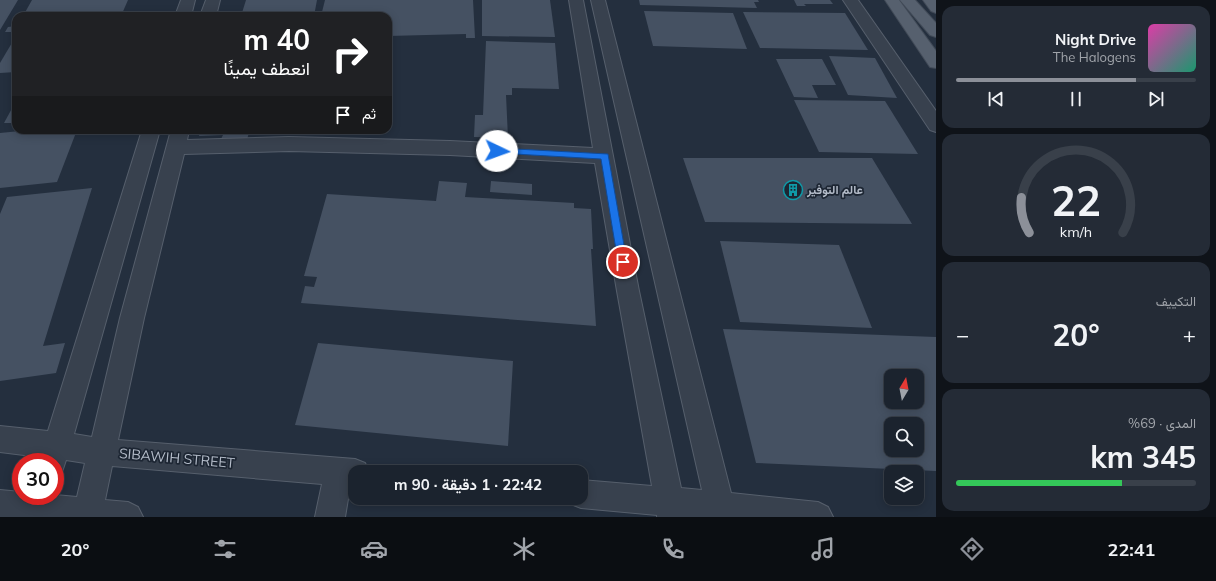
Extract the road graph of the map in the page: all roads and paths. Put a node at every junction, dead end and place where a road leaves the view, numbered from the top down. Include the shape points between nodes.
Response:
1 (188, 0) edge
2 (212, 0) edge
3 (576, 0) edge
4 (598, 0) edge
5 (850, 0) edge
6 (892, 0) edge
7 (907, 0) edge
8 (930, 0) edge
9 (936, 8) edge
10 (184, 12) edge
11 (209, 12) edge
12 (936, 32) edge
13 (936, 62) edge
14 (936, 125) edge
15 (150, 134) edge
16 (178, 138) edge
17 (605, 156) junction
18 (0, 440) edge
19 (102, 452) junction
20 (54, 453) edge
21 (347, 473) edge
22 (588, 495) edge
23 (0, 504) edge
24 (720, 506) junction
25 (38, 507) edge
26 (670, 510) edge
27 (88, 515) edge
28 (128, 517) edge
29 (330, 517) edge
30 (818, 517) edge

1 - 10 street
2 - 11 street
3 - 17 street
4 - 24 street
5 - 14 street
6 - 13 main road
7 - 12 main road
8 - 9 main road
15 - 20 street
16 - 17 street
16 - 19 street via 132,318
17 - 26 street
18 - 20 street, SIBAWIH STREET
19 - 20 street, SIBAWIH STREET
19 - 21 street, SIBAWIH STREET
19 - 27 street
21 - 29 street
22 - 26 street
23 - 25 street
24 - 26 street
24 - 30 street
25 - 27 street
27 - 28 street

